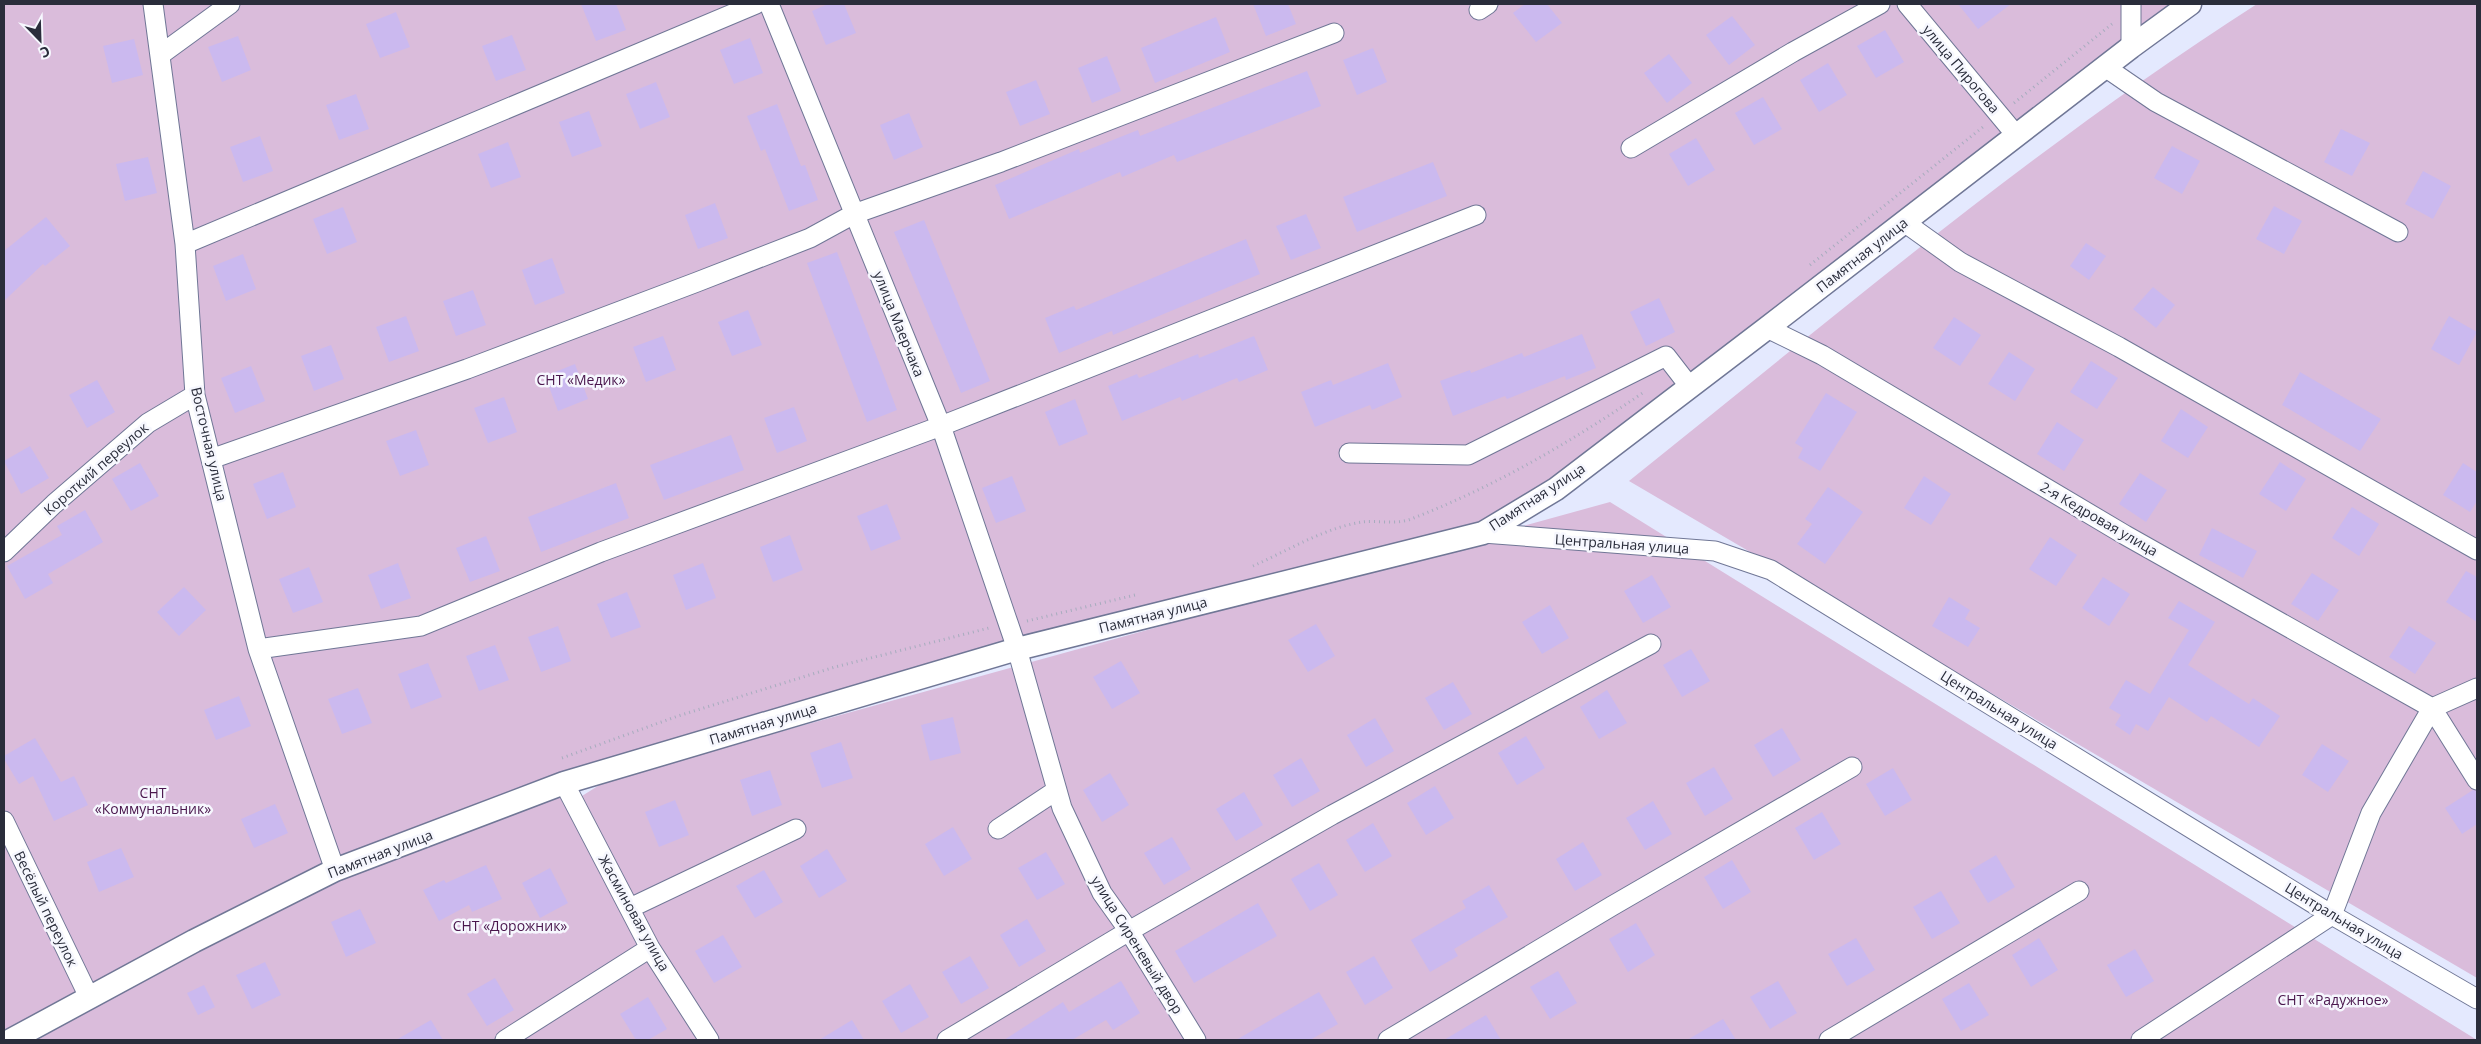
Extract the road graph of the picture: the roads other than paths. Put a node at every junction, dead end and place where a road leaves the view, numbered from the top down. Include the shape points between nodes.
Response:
1 (153, 4) edge
2 (230, 4) edge
3 (756, 4) edge
4 (769, 4) edge
5 (1880, 4) edge
6 (1907, 4) edge
7 (2131, 4) edge
8 (2190, 4) edge
9 (1334, 33) dead end
10 (2131, 47) junction
11 (160, 55) junction
12 (2105, 67) junction
13 (2016, 135) junction
14 (1631, 148) dead end
15 (854, 214) junction
16 (1476, 215) dead end
17 (1904, 222) junction
18 (2398, 232) dead end
19 (186, 244) junction
20 (1767, 328) junction
21 (1690, 387) junction
22 (196, 395) junction
23 (941, 426) junction
24 (1349, 453) dead end
25 (210, 459) junction
26 (1483, 533) junction
27 (2477, 550) edge
28 (4, 552) edge
29 (1651, 644) dead end
30 (258, 649) junction
31 (1017, 649) junction
32 (2477, 688) edge
33 (2432, 708) junction
34 (1852, 767) dead end
35 (2477, 780) edge
36 (564, 783) junction
37 (1057, 790) junction
38 (4, 821) edge
39 (998, 829) dead end
40 (796, 830) dead end
41 (335, 870) junction
42 (2079, 891) dead end
43 (630, 908) junction
44 (2332, 916) junction
45 (1129, 931) junction
46 (650, 948) junction
47 (89, 997) junction
48 (2477, 999) edge
49 (11, 1040) edge
50 (505, 1040) edge
51 (709, 1040) edge
52 (947, 1040) edge
53 (1196, 1040) edge
54 (1388, 1040) edge
55 (1829, 1040) edge
56 (2141, 1040) edge

1 - 11 street, Восточная улица
2 - 11 street
3 - 19 street
4 - 15 street, улица Маерчака
5 - 14 street
6 - 13 street, улица Пирогова
7 - 10 street
8 - 10 street, Памятная улица
9 - 15 street via 1001,162
10 - 12 street, Памятная улица
11 - 19 street, Восточная улица
12 - 13 street, Памятная улица
12 - 18 street via 2156,102
13 - 17 street, Памятная улица
15 - 23 street, улица Маерчака
15 - 25 street via 810,238 697,282 466,369
16 - 23 street
17 - 20 street, Памятная улица
17 - 27 street via 1960,262 2119,347
19 - 22 street, Восточная улица
20 - 21 street, Памятная улица
20 - 33 street, 2-я Кедровая улица via 1822,355 2126,535
21 - 24 street via 1666,356 1468,455
21 - 26 street, Памятная улица via 1556,489
22 - 25 street, Восточная улица
22 - 28 street, Короткий переулок via 148,423
23 - 30 street via 601,552 422,626
23 - 31 street, улица Маерчака
25 - 30 street, Восточная улица
26 - 31 street, Памятная улица
26 - 44 street, Центральная улица via 1715,551 1771,570
29 - 45 street via 1332,815
30 - 41 street, Восточная улица
31 - 36 street, Памятная улица
31 - 37 street, улица Сиреневый двор
32 - 33 street
33 - 35 street
33 - 44 street via 2370,813
34 - 54 street
36 - 41 street, Памятная улица
36 - 43 street, Жасминовая улица
37 - 39 street
37 - 45 street, улица Сиреневый двор via 1062,808 1102,893
38 - 47 street, Весёлый переулок
40 - 43 street
41 - 47 street, Памятная улица
42 - 55 street
43 - 46 street, Жасминовая улица
44 - 48 street, Центральная улица
44 - 56 street
45 - 52 street
45 - 53 street, улица Сиреневый двор
46 - 50 street
46 - 51 street, Жасминовая улица
47 - 49 street, Памятная улица

